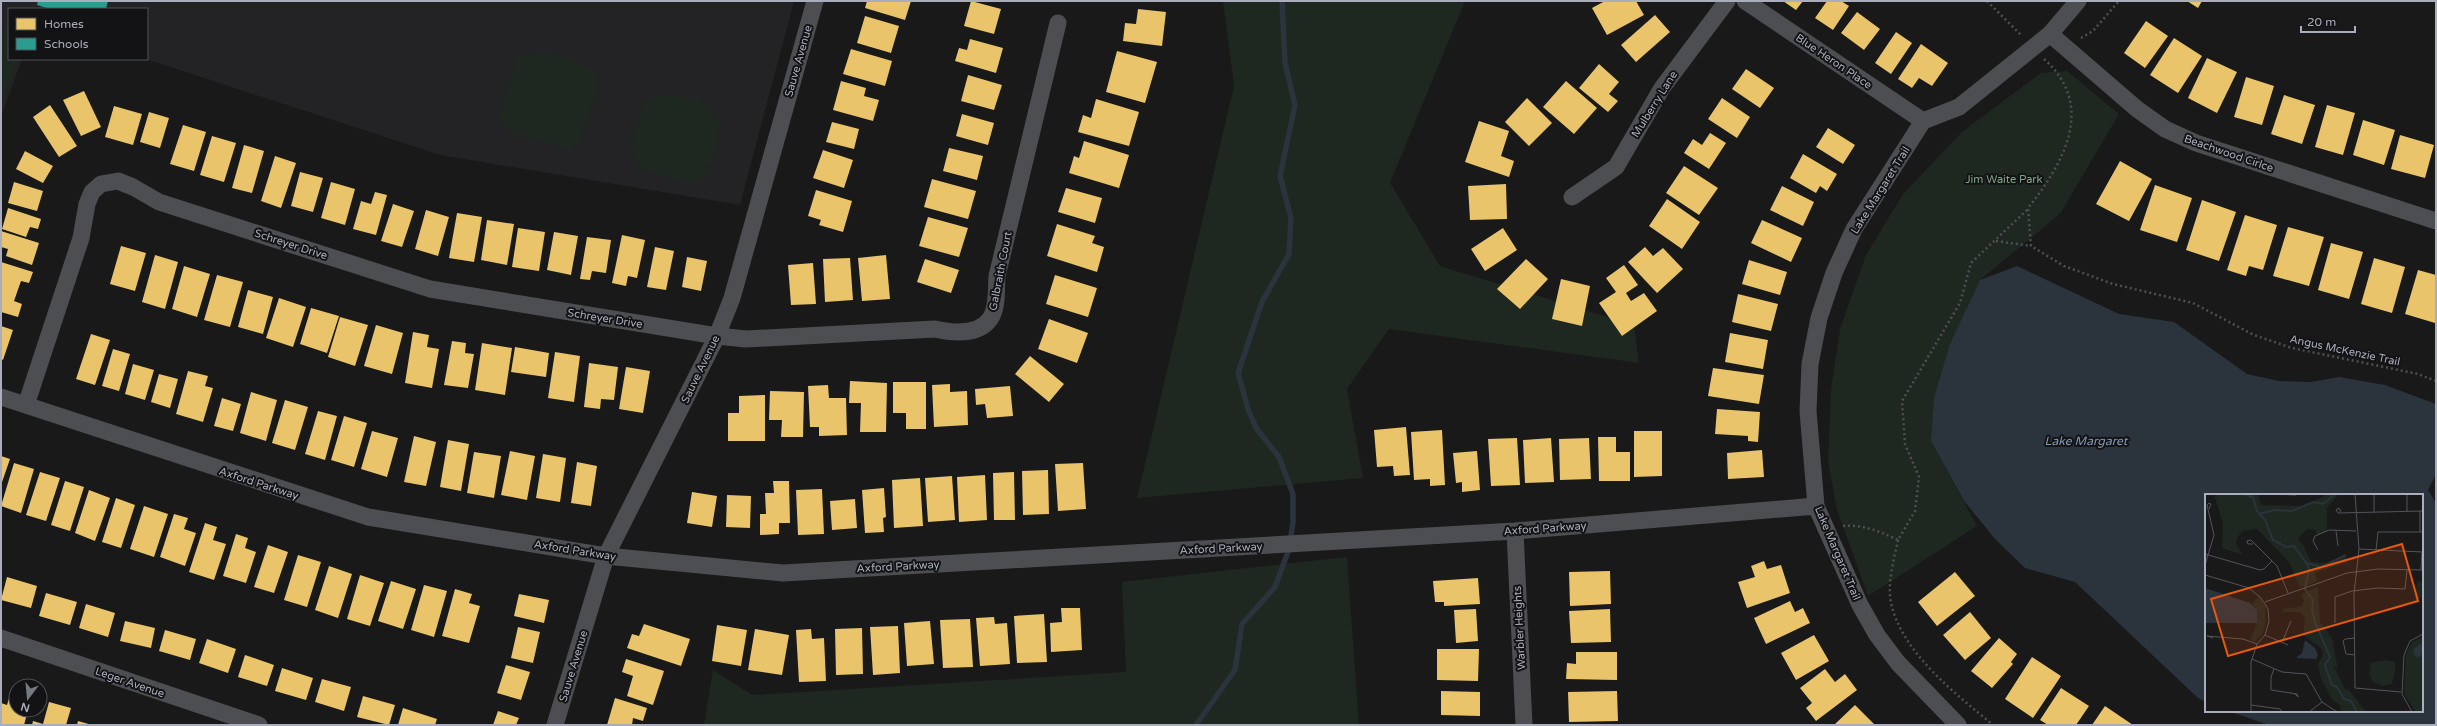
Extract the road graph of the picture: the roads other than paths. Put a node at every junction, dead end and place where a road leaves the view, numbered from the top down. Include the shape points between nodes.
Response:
1 (815, 1) edge
2 (1727, 1) edge
3 (1745, 1) edge
4 (2078, 1) edge
5 (1058, 23) dead end
6 (2050, 34) junction
7 (1923, 122) junction
8 (1572, 197) dead end
9 (2436, 221) edge
10 (717, 336) junction
11 (1, 397) edge
12 (26, 405) junction
13 (1816, 506) junction
14 (1515, 531) junction
15 (606, 556) junction
16 (1, 638) edge
17 (259, 725) edge
18 (555, 725) edge
19 (1524, 725) edge
20 (1958, 725) edge

1 - 10 street, Sauve Avenue via 732,298
2 - 8 street, Mulberry Lane via 1662,88 1616,167
3 - 7 street, Blue Heron Place
4 - 6 street
5 - 10 street, Galbraith Court via 997,276 991,318 980,327 959,333 935,329 746,339
6 - 7 street via 1959,107
6 - 9 street, Beachwood Cirlce via 2137,109 2165,129
7 - 13 street, Lake Margaret Trail via 1854,229 1834,274 1819,318 1810,364 1808,411
10 - 12 street, Schreyer Drive via 430,289 159,202 133,186 118,181 101,184 92,192 87,204 81,238
10 - 15 street, Sauve Avenue
11 - 12 street, Axford Parkway
12 - 15 street, Axford Parkway via 368,517
13 - 14 street, Axford Parkway
13 - 20 street, Lake Margaret Trail via 1860,605 1877,635 1898,663
14 - 15 street, Axford Parkway via 784,573
14 - 19 street, Warbler Heights
15 - 18 street, Sauve Avenue
16 - 17 street, Leger Avenue

